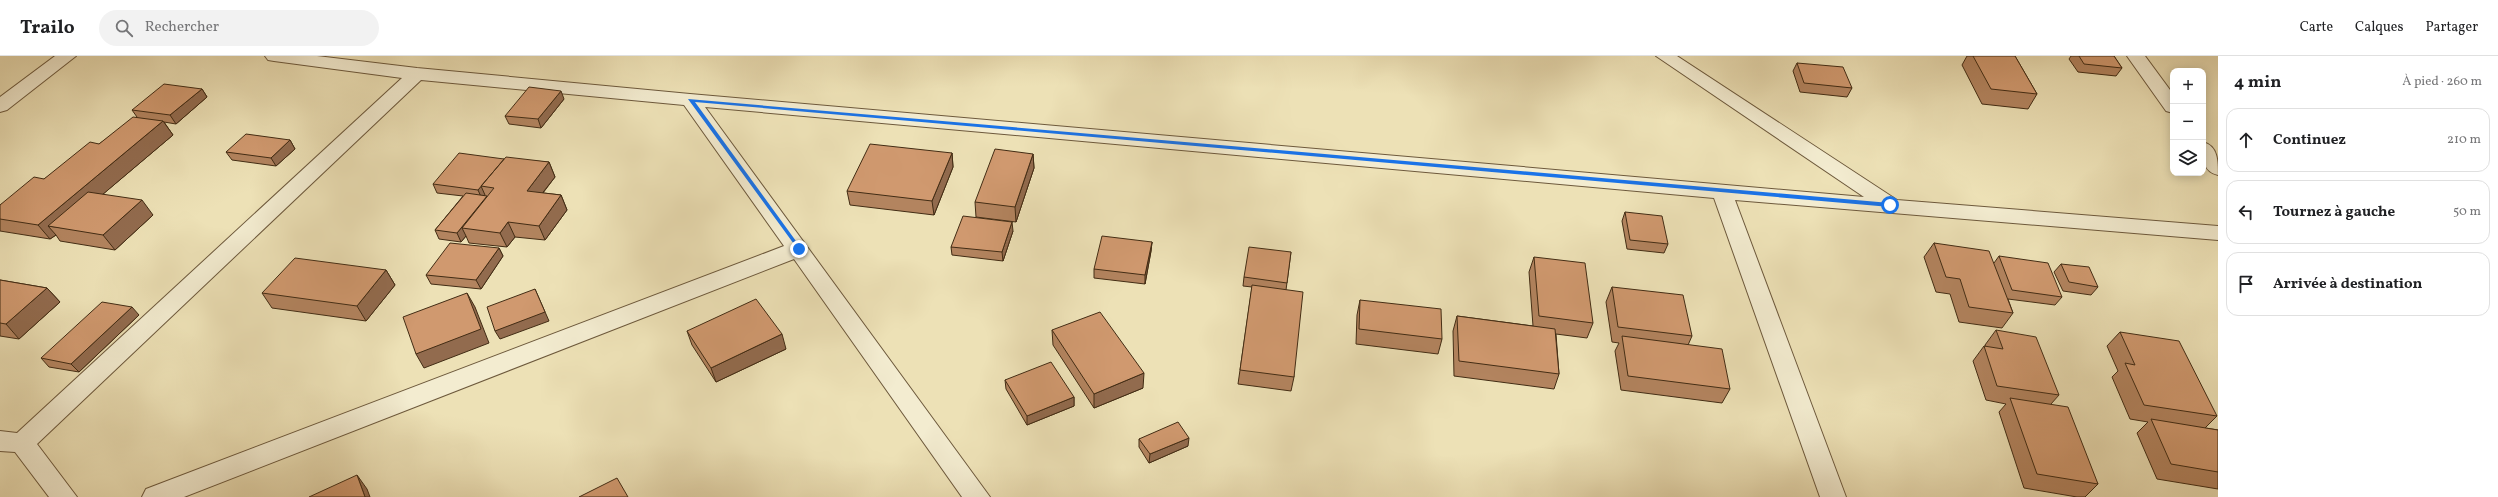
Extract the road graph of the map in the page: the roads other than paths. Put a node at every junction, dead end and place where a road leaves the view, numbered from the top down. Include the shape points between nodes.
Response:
1 (68, 56) edge
2 (274, 56) edge
3 (1665, 56) edge
4 (2136, 56) edge
5 (417, 74) junction
6 (690, 100) junction
7 (2171, 104) edge
8 (0, 106) edge
9 (2206, 152) edge
10 (2218, 169) edge
11 (1722, 192) junction
12 (1890, 205) junction
13 (2218, 233) edge
14 (799, 249) junction
15 (11, 442) edge
16 (64, 497) edge
17 (155, 497) edge
18 (977, 497) edge
19 (1833, 497) edge

1 - 8 street
2 - 5 street
3 - 12 street
4 - 7 street
5 - 6 street
5 - 15 street
6 - 11 street
6 - 14 street
9 - 10 street
11 - 12 street
11 - 19 street
12 - 13 street
14 - 17 street
14 - 18 street
15 - 16 street

